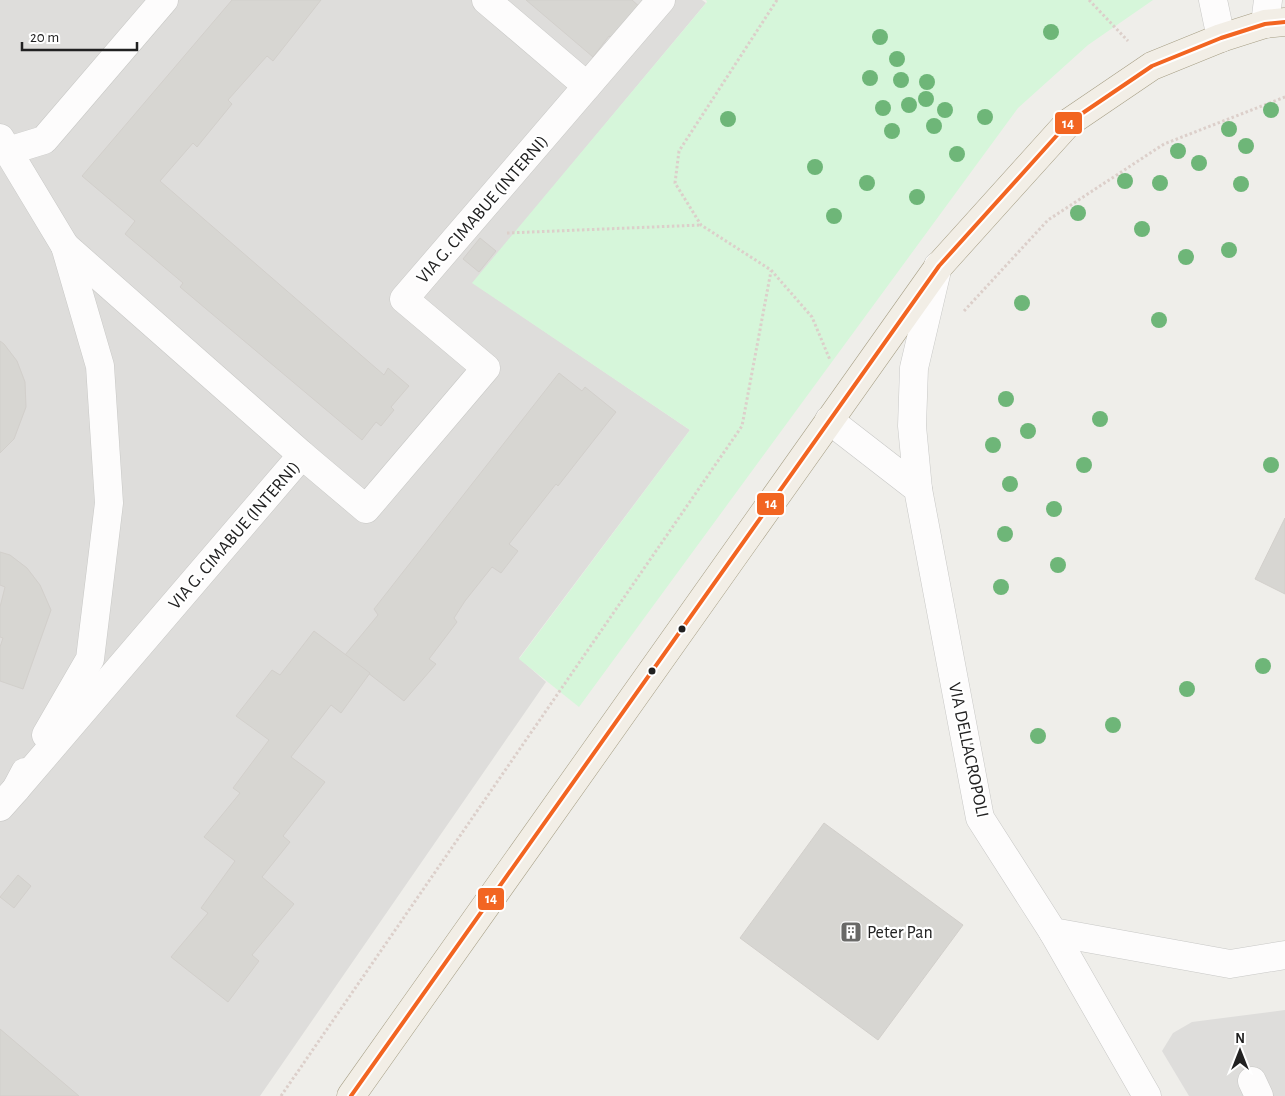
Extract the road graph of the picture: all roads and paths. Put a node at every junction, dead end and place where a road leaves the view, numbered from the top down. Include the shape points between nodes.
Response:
1 (164, 0) edge
2 (486, 0) edge
3 (661, 0) edge
4 (777, 0) edge
5 (1089, 0) edge
6 (1213, 0) edge
7 (1273, 15) edge
8 (1221, 38) junction
9 (1152, 66) junction
10 (587, 86) junction
11 (1285, 97) edge
12 (4, 145) edge
13 (701, 225) junction
14 (459, 235) junction
15 (65, 246) junction
16 (939, 266) junction
17 (771, 270) junction
18 (962, 318) dead end
19 (834, 368) dead end
20 (829, 420) junction
21 (302, 455) junction
22 (918, 489) junction
23 (8, 798) edge
24 (1054, 932) junction
25 (1285, 955) edge
26 (281, 1096) edge
27 (350, 1096) edge
28 (1147, 1096) edge

1 - 12 street via 44,140
2 - 10 street
3 - 10 street, VIA G. CIMABUE (INTERNI)
4 - 13 path via 679,151 674,182
5 - 9 path
6 - 8 street
7 - 8 main road
8 - 9 main road
9 - 16 main road via 1068,122
10 - 14 street, VIA G. CIMABUE (INTERNI)
11 - 18 path via 1164,144 1048,220 965,309
12 - 15 street
13 - 14 path
13 - 17 path
14 - 21 street, VIA G. CIMABUE (INTERNI) via 404,299 486,368 366,509
15 - 21 street
15 - 23 street via 100,366 109,503 90,659
16 - 20 main road
16 - 22 street, VIA DELL'ACROPOLI via 914,368 912,426
17 - 19 path via 812,317
17 - 26 path via 742,426
20 - 22 street
20 - 27 main road
21 - 23 street, VIA G. CIMABUE (INTERNI)
22 - 24 street, VIA DELL'ACROPOLI via 980,818
24 - 25 street via 1230,964
24 - 28 street, VIA DELL'ACROPOLI

